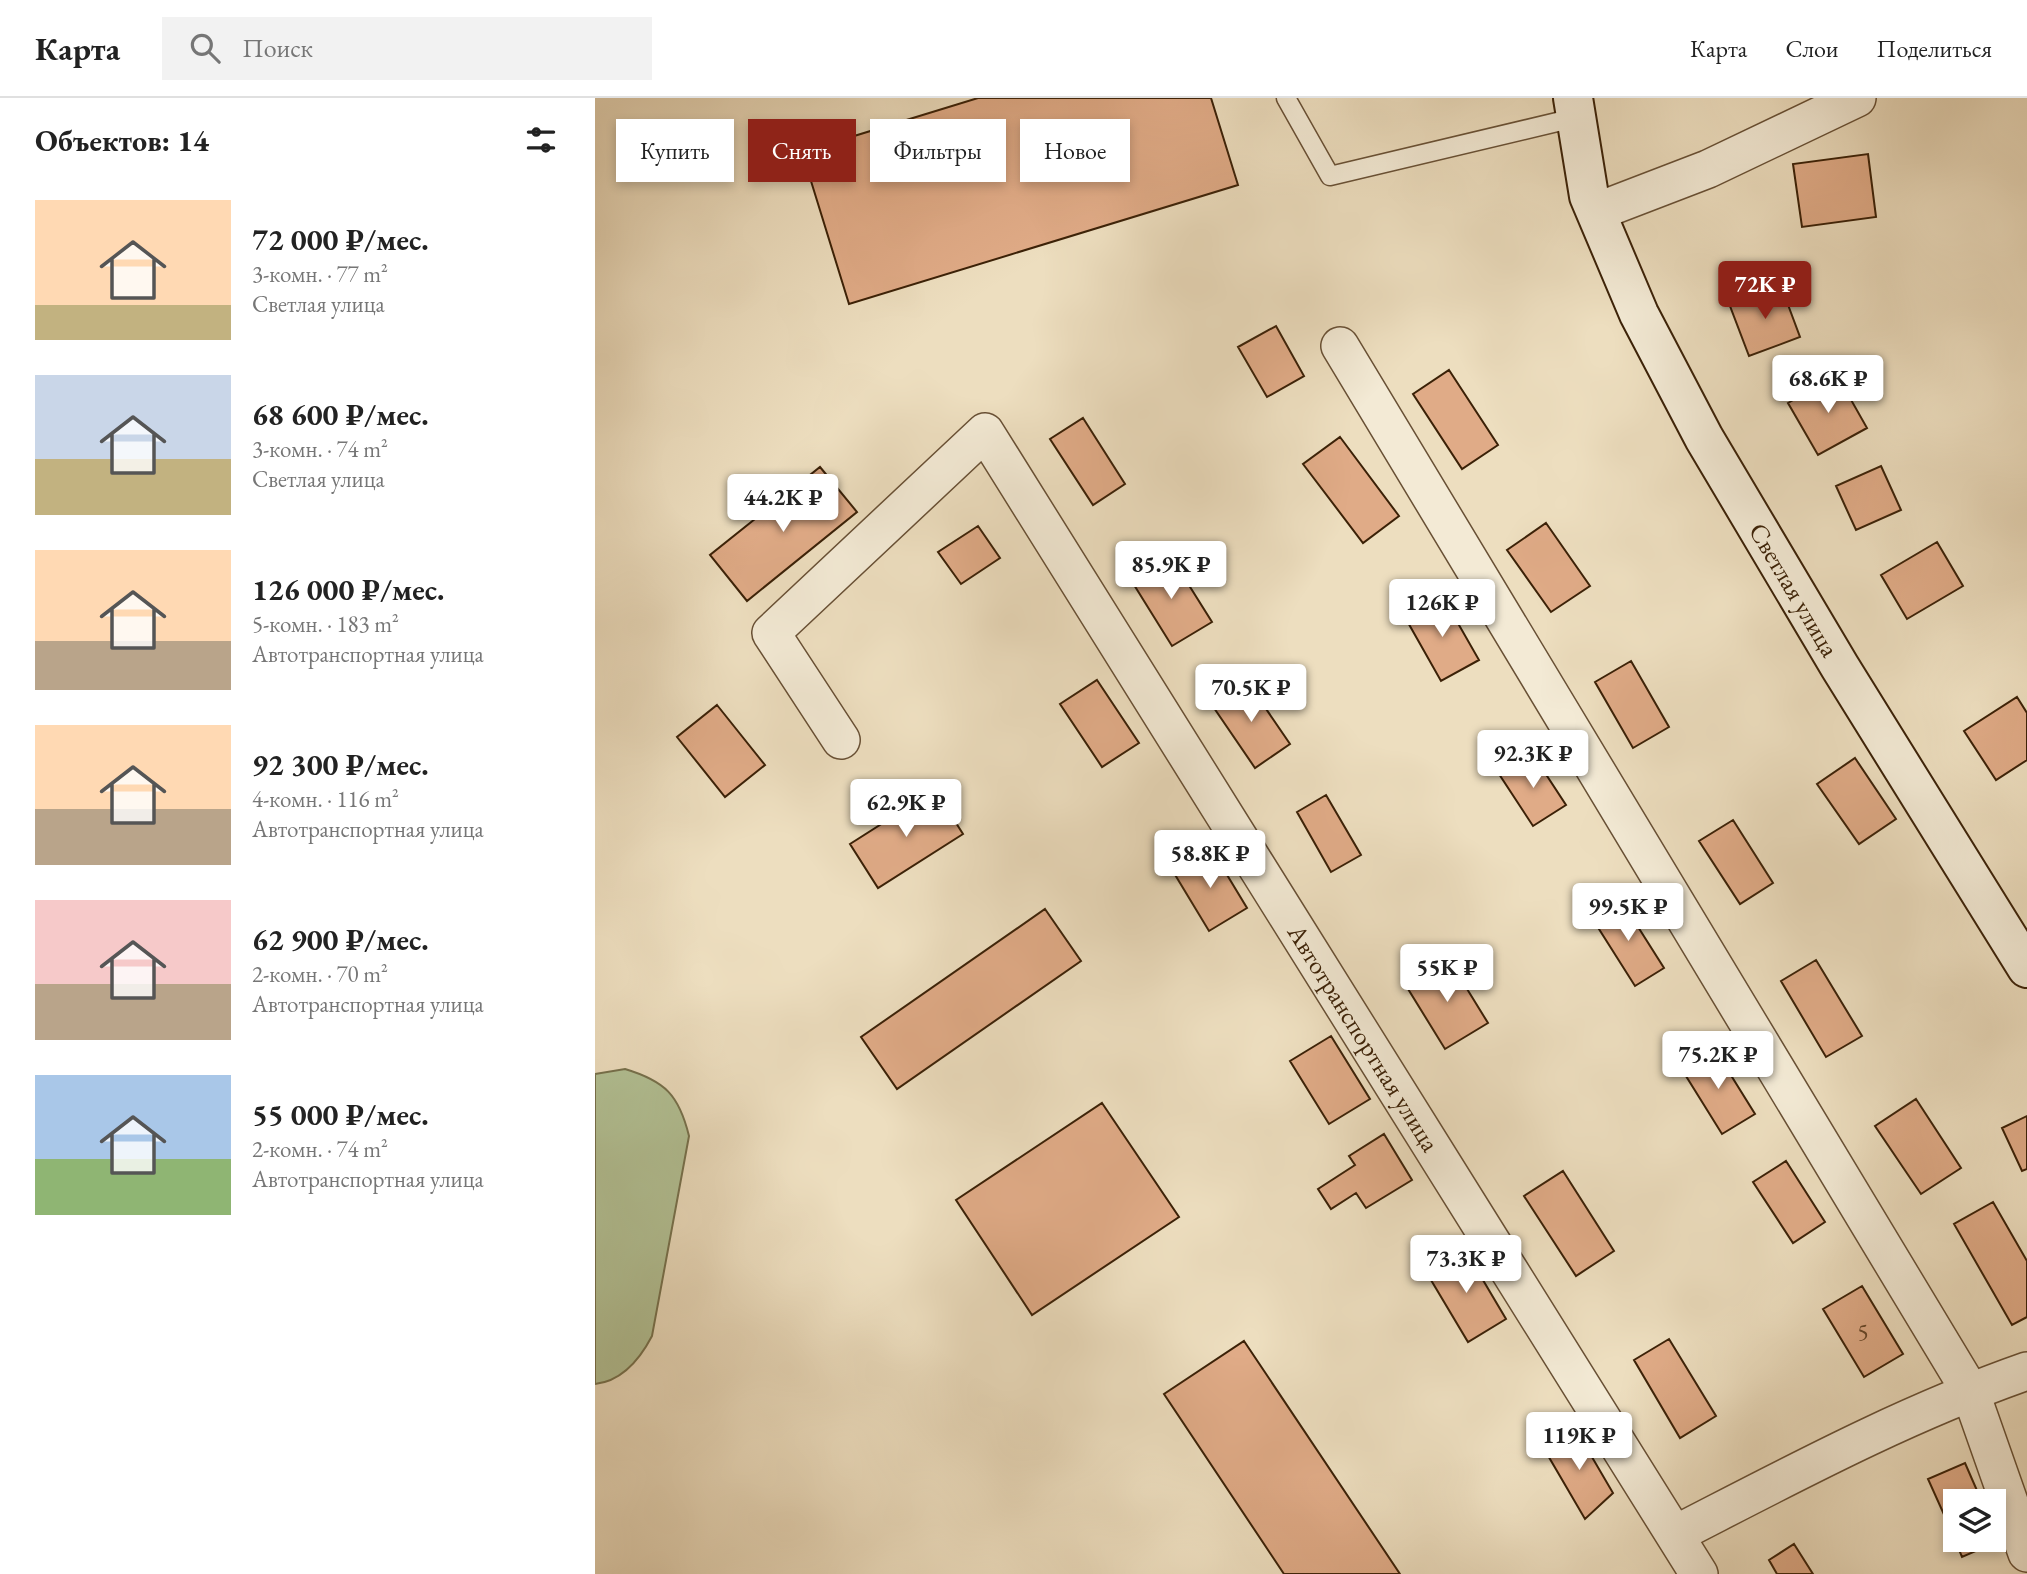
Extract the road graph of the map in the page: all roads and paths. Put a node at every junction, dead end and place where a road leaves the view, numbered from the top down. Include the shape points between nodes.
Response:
1 (1286, 98) edge
2 (1857, 98) edge
3 (1573, 108) edge
4 (1592, 204) junction
5 (1341, 346) dead end
6 (841, 740) dead end
7 (2027, 968) edge
8 (2027, 1371) edge
9 (1971, 1391) junction
10 (1676, 1534) junction
11 (2027, 1553) edge
12 (1699, 1574) edge

1 - 3 lane via 1330,176
2 - 4 street via 1708,169
3 - 4 street, Светлая улица
4 - 7 street, Светлая улица via 1639,314 1704,438
5 - 9 street
6 - 10 street, Автотранспортная улица via 771,633 985,432
8 - 9 street
9 - 10 street via 1875,1432
9 - 11 street
10 - 12 street, Автотранспортная улица

